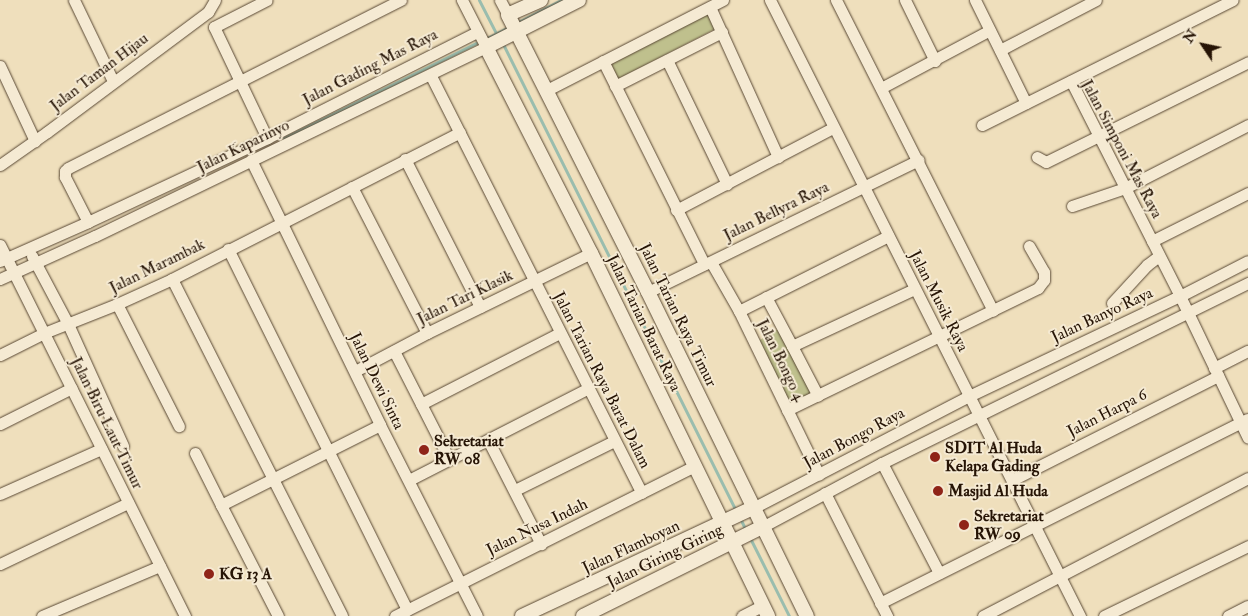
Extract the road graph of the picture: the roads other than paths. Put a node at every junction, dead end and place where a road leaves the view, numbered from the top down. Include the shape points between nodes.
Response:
1 (74, 0) edge
2 (267, 0) edge
3 (462, 0) edge
4 (500, 0) edge
5 (541, 0) edge
6 (580, 0) edge
7 (723, 0) edge
8 (770, 0) edge
9 (836, 0) edge
10 (905, 0) edge
11 (975, 0) edge
12 (1096, 0) edge
13 (1234, 0) edge
14 (215, 1) edge
15 (394, 1) edge
16 (710, 7) junction
17 (512, 25) junction
18 (990, 30) junction
19 (478, 32) junction
20 (722, 32) junction
21 (489, 45) junction
22 (1000, 50) junction
23 (667, 60) junction
24 (603, 61) junction
25 (935, 61) junction
26 (1248, 62) edge
27 (0, 66) edge
28 (431, 76) junction
29 (114, 81) junction
30 (241, 81) junction
31 (1071, 81) junction
32 (615, 86) junction
33 (881, 88) junction
34 (545, 91) junction
35 (1026, 103) junction
36 (982, 125) dead end
37 (1248, 125) edge
38 (834, 128) junction
39 (460, 132) junction
40 (1098, 137) junction
41 (267, 138) junction
42 (35, 141) junction
43 (778, 157) junction
44 (406, 159) junction
45 (1041, 159) dead end
46 (251, 160) junction
47 (919, 160) junction
48 (0, 165) edge
49 (727, 184) junction
50 (352, 187) junction
51 (863, 187) junction
52 (1125, 188) junction
53 (1248, 193) edge
54 (1072, 206) dead end
55 (676, 210) junction
56 (88, 222) junction
57 (281, 223) junction
58 (888, 236) junction
59 (1152, 241) junction
60 (0, 245) edge
61 (1029, 246) dead end
62 (29, 247) junction
63 (228, 249) junction
64 (591, 253) junction
65 (1159, 256) junction
66 (5, 258) edge
67 (1248, 261) edge
68 (33, 263) junction
69 (708, 263) junction
70 (15, 271) junction
71 (0, 279) edge
72 (172, 279) junction
73 (534, 281) junction
74 (1248, 283) edge
75 (914, 289) junction
76 (648, 292) junction
77 (766, 297) junction
78 (1112, 303) dead end
79 (117, 304) junction
80 (1184, 305) junction
81 (480, 307) junction
82 (738, 311) junction
83 (993, 311) junction
84 (66, 325) junction
85 (46, 332) junction
86 (427, 333) junction
87 (560, 333) junction
88 (940, 338) junction
89 (792, 346) junction
90 (394, 351) junction
91 (1248, 352) edge
92 (0, 355) edge
93 (355, 371) junction
94 (1216, 372) junction
95 (72, 388) junction
96 (587, 389) junction
97 (818, 396) junction
98 (969, 396) junction
99 (421, 404) junction
100 (787, 410) junction
101 (979, 416) junction
102 (1244, 420) edge
103 (0, 424) edge
104 (380, 425) junction
105 (179, 426) dead end
106 (1248, 438) edge
107 (488, 440) junction
108 (614, 441) junction
109 (123, 446) dead end
110 (101, 449) junction
111 (328, 450) junction
112 (195, 452) dead end
113 (449, 459) junction
114 (882, 463) junction
115 (694, 466) junction
116 (819, 475) junction
117 (1248, 478) edge
118 (273, 479) junction
119 (409, 480) junction
120 (1012, 480) junction
121 (515, 490) junction
122 (642, 493) junction
123 (825, 493) junction
124 (0, 494) edge
125 (128, 503) junction
126 (221, 505) junction
127 (750, 510) junction
128 (724, 523) junction
129 (1034, 524) junction
130 (760, 528) junction
131 (735, 542) junction
132 (541, 544) junction
133 (1248, 546) edge
134 (0, 564) edge
135 (160, 566) junction
136 (939, 573) junction
137 (1059, 575) junction
138 (460, 582) junction
139 (880, 603) junction
140 (1248, 606) edge
141 (407, 610) junction
142 (765, 611) edge
143 (42, 616) edge
144 (184, 616) edge
145 (278, 616) edge
146 (342, 616) edge
147 (395, 616) edge
148 (477, 616) edge
149 (522, 616) edge
150 (583, 616) edge
151 (742, 616) edge
152 (807, 616) edge
153 (887, 616) edge
154 (983, 616) edge
155 (1080, 616) edge
156 (1104, 616) edge
157 (1228, 616) edge

1 - 29 street
2 - 30 street via 214,27
3 - 19 street
4 - 17 street, Jalan Tarian Raya Timur
5 - 17 street
6 - 17 street
7 - 16 street
8 - 38 street, Jalan Musik Raya
9 - 33 street
10 - 25 street
11 - 18 street
12 - 22 street
13 - 31 street
14 - 29 street, Jalan Taman Hijau via 208,12
15 - 30 street
16 - 20 street
16 - 24 street
17 - 21 street
17 - 34 street, Jalan Tarian Raya Timur
18 - 22 street
18 - 25 street
19 - 21 street
19 - 41 street, Jalan Gading Mas Raya
20 - 23 street
20 - 43 street
21 - 28 street, Jalan Kaparinyo
21 - 64 street, Jalan Tarian Barat Raya
22 - 35 street
23 - 32 street
23 - 49 street
24 - 32 street, Jalan Bongo 4
24 - 34 street
25 - 33 street
26 - 40 street
27 - 42 street
28 - 39 street, Jalan Tarian Raya Barat Dalam
28 - 46 street, Jalan Kaparinyo
29 - 42 street, Jalan Taman Hijau
30 - 41 street
30 - 56 street via 68,168 65,177
31 - 35 street, Jalan Simponi Mas Raya
31 - 40 street, Jalan Simponi Mas Raya
32 - 55 street, Jalan Bongo 4
33 - 47 street
34 - 76 street, Jalan Tarian Raya Timur
35 - 36 street, Jalan Simponi Mas Raya
37 - 52 street
38 - 43 street
38 - 51 street, Jalan Musik Raya
39 - 44 street, Jalan Marambak
39 - 73 street, Jalan Tarian Raya Barat Dalam
40 - 45 street
40 - 52 street, Jalan Simponi Mas Raya
41 - 56 street, Jalan Gading Mas Raya
42 - 48 street, Jalan Taman Hijau
43 - 49 street
44 - 50 street, Jalan Marambak
44 - 81 street
46 - 57 street, Jalan Dewi Sinta
46 - 68 street, Jalan Kaparinyo
47 - 51 street, Jalan Bellyra Raya
47 - 83 street
49 - 55 street
50 - 57 street, Jalan Marambak
50 - 86 street
51 - 58 street, Jalan Musik Raya
51 - 69 street, Jalan Bellyra Raya
52 - 54 street
52 - 59 street, Jalan Simponi Mas Raya
53 - 59 street
55 - 69 street, Jalan Bongo 4
56 - 62 street, Jalan Gading Mas Raya
57 - 63 street, Jalan Marambak
57 - 93 street, Jalan Dewi Sinta
58 - 75 street, Jalan Musik Raya
58 - 77 street
59 - 65 street, Jalan Simponi Mas Raya
60 - 66 street, Jalan Biru Laut Timur
61 - 83 street via 1044,272 1044,280 1038,288
62 - 66 street, Jalan Gading Mas Raya
62 - 68 street, Jalan Biru Laut Timur
63 - 72 street, Jalan Marambak
63 - 111 street
64 - 73 street, Jalan Tari Klasik
64 - 115 street, Jalan Tarian Barat Raya
65 - 78 street
65 - 80 street, Jalan Simponi Mas Raya
66 - 70 street, Jalan Biru Laut Timur
67 - 80 street, Jalan Banyo Raya
68 - 70 street, Jalan Kaparinyo
68 - 84 street, Jalan Biru Laut Timur
69 - 76 street, Jalan Bellyra Raya
69 - 82 street, Jalan Bongo 4
70 - 71 street, Jalan Kaparinyo
70 - 85 street, Jalan Biru Laut Timur
72 - 79 street, Jalan Marambak
72 - 118 street
73 - 81 street, Jalan Tari Klasik
73 - 87 street, Jalan Tarian Raya Barat Dalam
74 - 80 street
75 - 88 street, Jalan Musik Raya
75 - 89 street
76 - 127 street, Jalan Tarian Raya Timur
77 - 82 street
77 - 89 street
79 - 84 street, Jalan Marambak
79 - 105 street
80 - 94 street, Jalan Simponi Mas Raya
80 - 98 street, Jalan Banyo Raya
80 - 101 street
81 - 86 street, Jalan Tari Klasik
82 - 100 street, Jalan Bongo 4
83 - 88 street
84 - 85 street, Jalan Marambak
84 - 109 street, Jalan Biru Laut Timur
85 - 92 street, Jalan Marambak
85 - 95 street, Jalan Biru Laut Timur
86 - 90 street, Jalan Tari Klasik
87 - 96 street, Jalan Tarian Raya Barat Dalam
87 - 99 street
88 - 97 street
88 - 98 street, Jalan Musik Raya
89 - 97 street
90 - 93 street, Jalan Tari Klasik
90 - 99 street
91 - 94 street, Jalan Harpa 6
93 - 104 street, Jalan Dewi Sinta
94 - 102 street, Jalan Simponi Mas Raya
94 - 120 street, Jalan Harpa 6
95 - 103 street
95 - 110 street, Jalan Biru Laut Timur
96 - 107 street
96 - 108 street, Jalan Tarian Raya Barat Dalam
97 - 100 street
98 - 101 street, Jalan Musik Raya
98 - 116 street, Jalan Bongo Raya
99 - 113 street
100 - 116 street, Jalan Bongo 4
101 - 114 street
101 - 120 street, Jalan Musik Raya
102 - 106 street, Jalan Simponi Mas Raya
102 - 129 street
104 - 111 street
104 - 119 street, Jalan Dewi Sinta
107 - 113 street
107 - 121 street
108 - 121 street
108 - 122 street, Jalan Tarian Raya Barat Dalam
110 - 124 street
110 - 125 street, Jalan Biru Laut Timur
111 - 118 street
111 - 141 street
112 - 126 street
113 - 119 street
114 - 123 street
114 - 136 street
115 - 122 street, Jalan Nusa Indah
115 - 128 street, Jalan Tarian Barat Raya
116 - 127 street, Jalan Bongo Raya
117 - 137 street
118 - 126 street
118 - 146 street
119 - 138 street, Jalan Dewi Sinta
120 - 129 street, Jalan Musik Raya
121 - 132 street
122 - 132 street, Jalan Nusa Indah
123 - 130 street
123 - 139 street
125 - 134 street
125 - 135 street, Jalan Biru Laut Timur
126 - 145 street
127 - 128 street, Jalan Flamboyan
127 - 130 street, Jalan Tarian Raya Timur
128 - 131 street, Jalan Tarian Barat Raya
128 - 149 street, Jalan Flamboyan
129 - 136 street
129 - 137 street, Jalan Musik Raya
130 - 131 street, Jalan Giring Giring
130 - 152 street, Jalan Tarian Raya Timur
131 - 142 street, Jalan Tarian Barat Raya
131 - 150 street, Jalan Giring Giring
132 - 138 street, Jalan Nusa Indah
133 - 156 street
135 - 143 street
135 - 144 street, Jalan Biru Laut Timur
136 - 139 street
137 - 154 street
137 - 155 street, Jalan Musik Raya
138 - 141 street, Jalan Nusa Indah
138 - 148 street, Jalan Dewi Sinta
139 - 153 street
140 - 157 street
141 - 147 street, Jalan Nusa Indah
142 - 151 street

